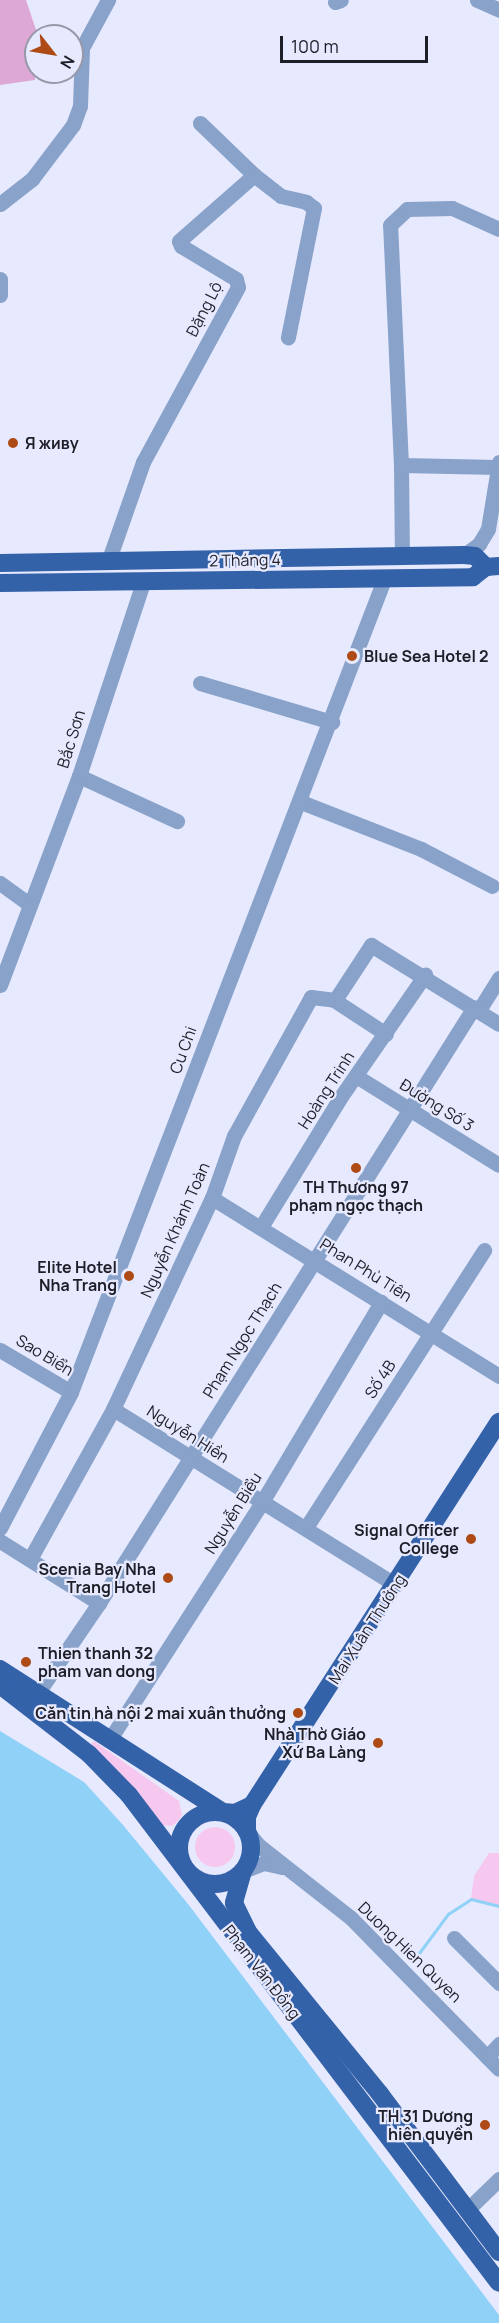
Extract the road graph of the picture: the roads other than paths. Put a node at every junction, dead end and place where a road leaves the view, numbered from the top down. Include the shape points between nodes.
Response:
1 (108, 0) edge
2 (477, 0) edge
3 (499, 10) edge
4 (200, 123) dead end
5 (254, 175) junction
6 (0, 204) edge
7 (499, 229) edge
8 (0, 279) edge
9 (0, 295) edge
10 (288, 337) dead end
11 (401, 465) junction
12 (498, 465) edge
13 (499, 495) edge
14 (464, 555) junction
15 (402, 556) junction
16 (108, 562) junction
17 (0, 563) edge
18 (149, 563) junction
19 (493, 566) edge
20 (386, 577) junction
21 (143, 582) junction
22 (0, 583) edge
23 (200, 683) dead end
24 (332, 722) junction
25 (79, 776) junction
26 (301, 802) junction
27 (177, 821) dead end
28 (0, 883) edge
29 (492, 886) dead end
30 (29, 904) junction
31 (425, 975) junction
32 (499, 978) edge
33 (0, 985) edge
34 (334, 1000) junction
35 (477, 1008) junction
36 (499, 1024) edge
37 (386, 1034) junction
38 (356, 1076) junction
39 (411, 1110) junction
40 (499, 1165) edge
41 (212, 1198) junction
42 (261, 1227) junction
43 (484, 1250) dead end
44 (315, 1259) junction
45 (381, 1302) junction
46 (431, 1333) junction
47 (0, 1350) edge
48 (499, 1376) edge
49 (71, 1392) junction
50 (113, 1409) junction
51 (499, 1422) edge
52 (190, 1455) junction
53 (262, 1502) junction
54 (307, 1526) junction
55 (0, 1528) edge
56 (0, 1541) edge
57 (30, 1560) junction
58 (396, 1585) junction
59 (99, 1603) junction
60 (0, 1669) edge
61 (0, 1686) edge
62 (39, 1692) junction
63 (110, 1739) junction
64 (252, 1805) junction
65 (223, 1812) junction
66 (248, 1832) junction
67 (288, 1869) junction
68 (187, 1870) junction
69 (243, 1871) junction
70 (454, 1938) dead end
71 (499, 1983) edge
72 (499, 2044) edge
73 (487, 2056) junction
74 (499, 2069) edge
75 (499, 2179) edge
76 (467, 2210) junction
77 (499, 2252) edge
78 (499, 2283) edge

1 - 6 street via 82,48 80,106 73,125 32,179
2 - 3 street
4 - 5 street
5 - 10 street via 282,196 314,208
5 - 16 street, Đặng Lộ via 179,241 181,246 236,279 238,287 143,462
7 - 11 street via 452,208 407,209 390,225
8 - 9 street
11 - 12 street
11 - 15 street
12 - 13 street
12 - 14 street via 488,529 479,544
14 - 15 main road, 2 Tháng 4
14 - 19 main road, 2 Tháng 4
15 - 18 main road, 2 Tháng 4
16 - 17 main road, 2 Tháng 4
16 - 18 main road, 2 Tháng 4
18 - 21 main road
19 - 20 main road, 2 Tháng 4 via 473,578
20 - 21 main road, 2 Tháng 4
20 - 24 street, Cu Chi
21 - 22 main road, 2 Tháng 4
21 - 25 street, Bắc Sơn
23 - 24 street
24 - 26 street, Cu Chi
25 - 27 street
25 - 30 street, Bắc Sơn
26 - 29 street via 422,849
26 - 49 street, Cu Chi via 219,1003
28 - 30 street
30 - 33 street, Bắc Sơn
31 - 34 street via 371,945
31 - 35 street
31 - 37 street, Hoàng Trinh
32 - 35 street
34 - 37 street
34 - 41 street, Nguyễn Khánh Toàn via 316,995 305,1003 234,1136
35 - 36 street
35 - 39 street, Phạm Ngọc Thạch
37 - 38 street, Hoàng Trinh
38 - 39 street, Đường Số 3
38 - 42 street, Hoàng Trinh
39 - 40 street, Đường Số 3
39 - 44 street, Phạm Ngọc Thạch
41 - 42 street, Phan Phù Tiên
41 - 50 street, Nguyễn Khánh Toàn
42 - 44 street, Phan Phù Tiên
43 - 46 street, Số 4B
44 - 45 street, Phan Phù Tiên
44 - 52 street, Phạm Ngọc Thạch
45 - 46 street, Phan Phù Tiên
45 - 53 street, Nguyễn Biểu
46 - 48 street, Phan Phù Tiên
46 - 54 street, Số 4B
47 - 49 street, Sao Biển
49 - 55 street, Cu Chi
50 - 52 street, Nguyễn Hiền
50 - 57 street, Nguyễn Khánh Toàn
51 - 58 main road, Mai Xuân Thưởng
52 - 53 street, Nguyễn Hiền
52 - 59 street, Phạm Ngọc Thạch
53 - 54 street, Nguyễn Hiền
53 - 63 street, Nguyễn Biểu
54 - 58 street, Nguyễn Hiền
56 - 57 street
57 - 59 street
58 - 64 main road, Mai Xuân Thưởng
59 - 62 street, Phạm Ngọc Thạch
60 - 62 main road
61 - 68 main road, Phạm Văn Đồng via 103,1767
62 - 63 main road
63 - 65 main road
64 - 65 main road via 235,1813
64 - 66 main road, Mai Xuân Thưởng via 247,1817
65 - 66 main road via 233,1816
65 - 68 main road via 201,1815 185,1829 179,1850
66 - 67 street, Duong Hien Quyen
66 - 69 main road via 251,1852
67 - 69 street, Duong Hien Quyen via 264,1863
67 - 73 street, Duong Hien Quyen via 351,1918
68 - 69 main road via 214,1884 224,1883
68 - 78 main road, Phạm Văn Đồng
69 - 76 main road, Phạm Văn Đồng via 234,1903 248,1932 380,2094
70 - 71 street
72 - 73 street
73 - 74 street, Duong Hien Quyen
75 - 76 street
76 - 77 main road, Phạm Văn Đồng

